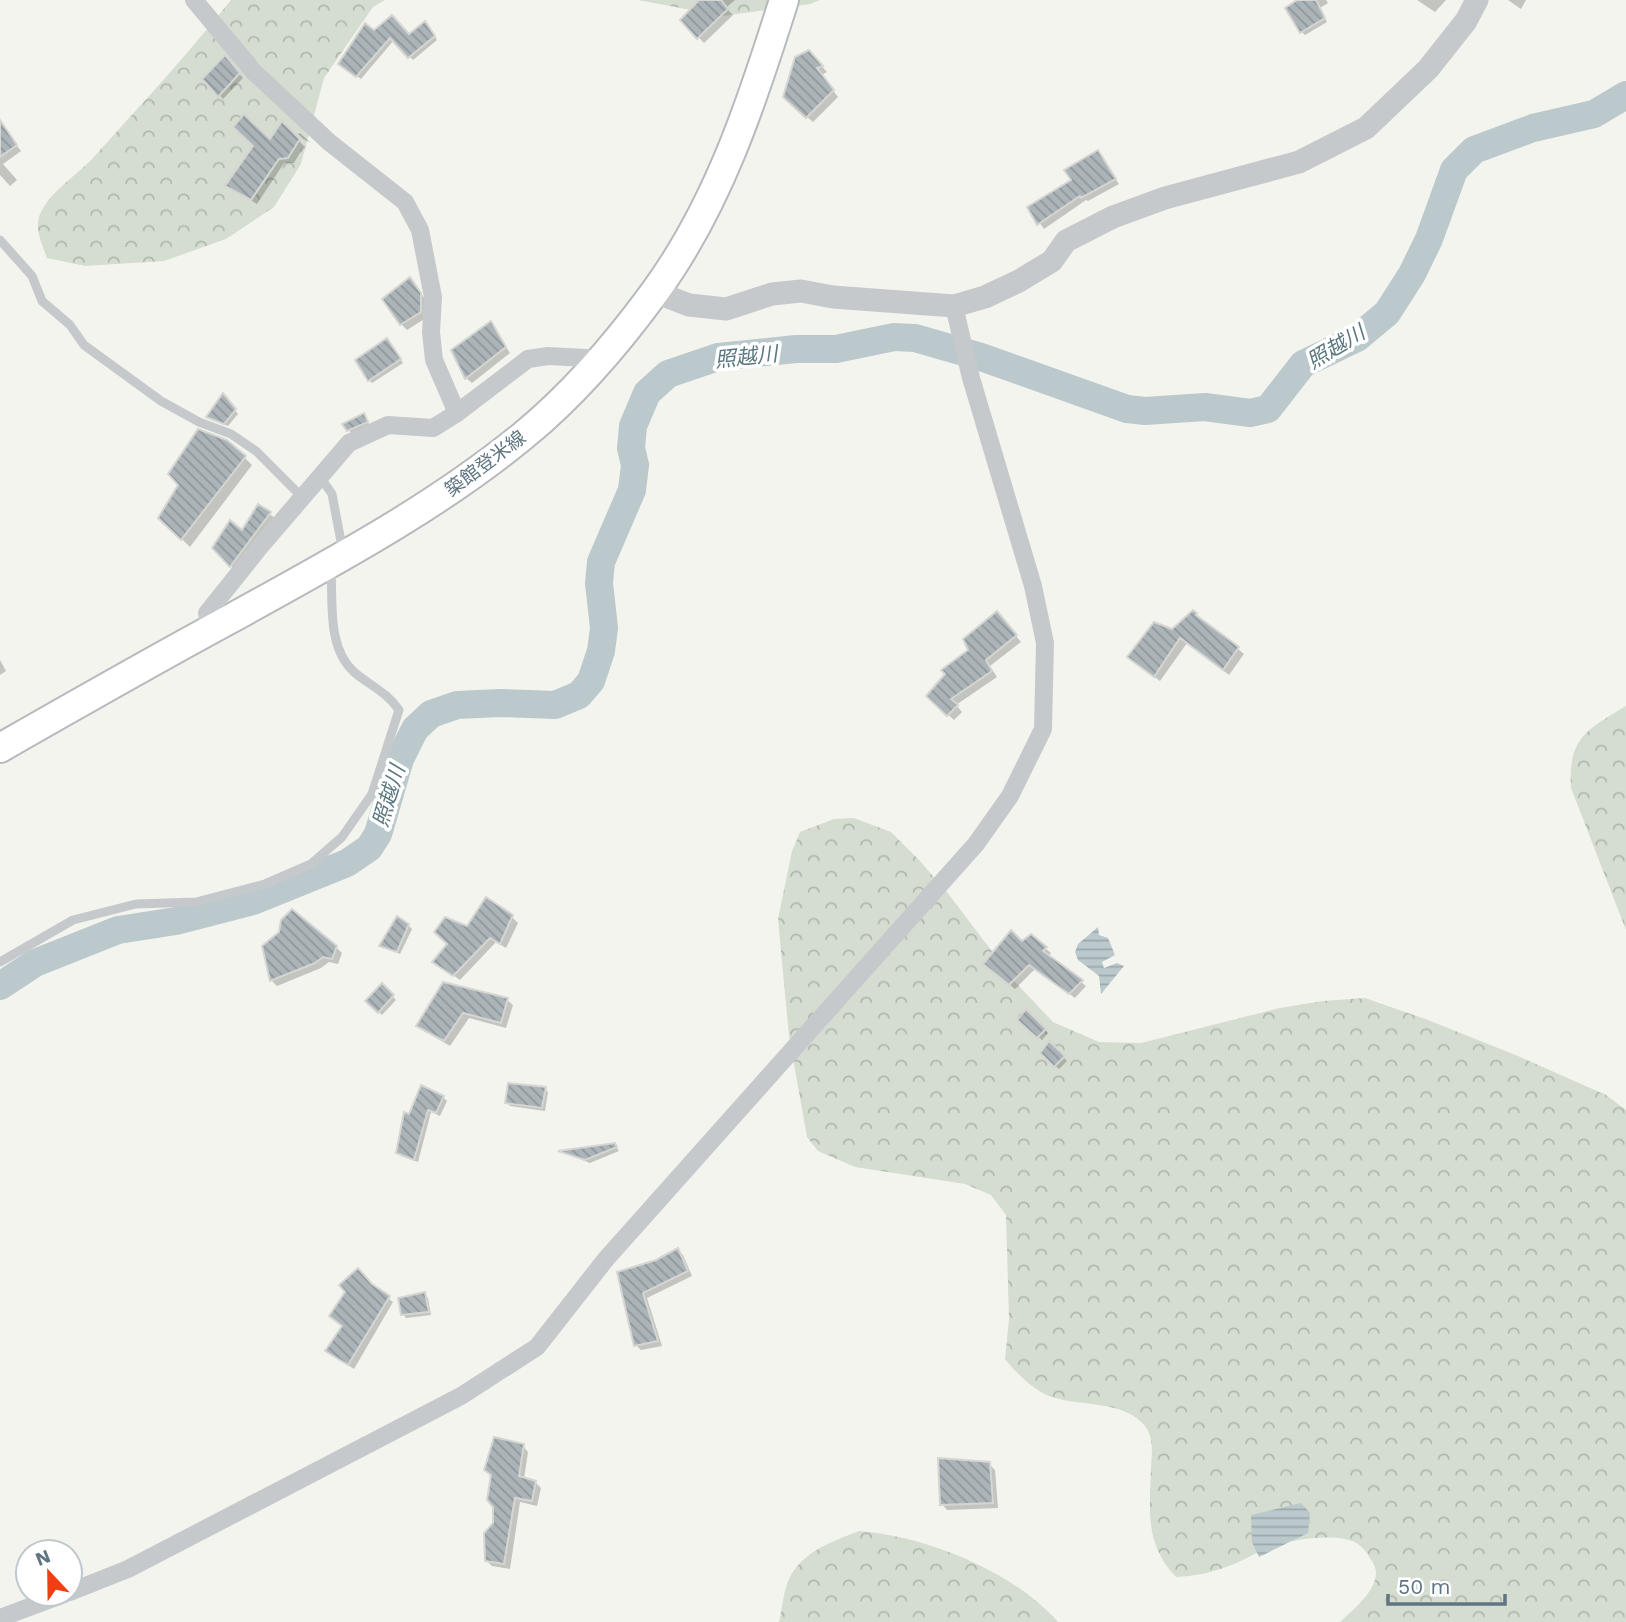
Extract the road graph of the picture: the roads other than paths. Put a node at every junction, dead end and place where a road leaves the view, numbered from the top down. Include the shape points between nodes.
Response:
1 (194, 0) edge
2 (784, 0) edge
3 (1477, 0) edge
4 (0, 240) edge
5 (655, 292) junction
6 (954, 306) junction
7 (601, 361) junction
8 (457, 413) junction
9 (321, 478) junction
10 (303, 498) junction
11 (337, 560) junction
12 (210, 630) junction
13 (0, 748) edge
14 (0, 962) edge
15 (84, 1586) edge
16 (27, 1608) edge
17 (0, 1618) edge

1 - 8 street via 254,72 329,142 405,202 420,230 433,297 434,360
2 - 5 main road, 築館登米線 via 730,157 695,228
3 - 6 street via 1429,68 1366,128 1299,162 1164,198 1113,217 1066,240 1052,261 1019,281
4 - 10 lane via 32,276 42,301 84,345 161,401 256,451
5 - 6 street via 690,305 726,309 772,294 801,291
5 - 7 main road, 築館登米線
6 - 15 street via 1045,643 1043,729 1010,796 975,844 606,1259 537,1347 461,1396 128,1569
7 - 8 street via 548,356 528,359
7 - 11 main road, 築館登米線 via 526,434 472,475
8 - 9 street via 433,428 388,425 370,431 349,443
9 - 10 street
9 - 11 lane via 331,494
10 - 12 street via 208,613
11 - 12 main road, 築館登米線
11 - 14 lane via 334,632 340,654 399,710 372,794 342,837 311,863 265,884 196,902 136,904 73,920
12 - 13 main road, 築館登米線
16 - 17 street

